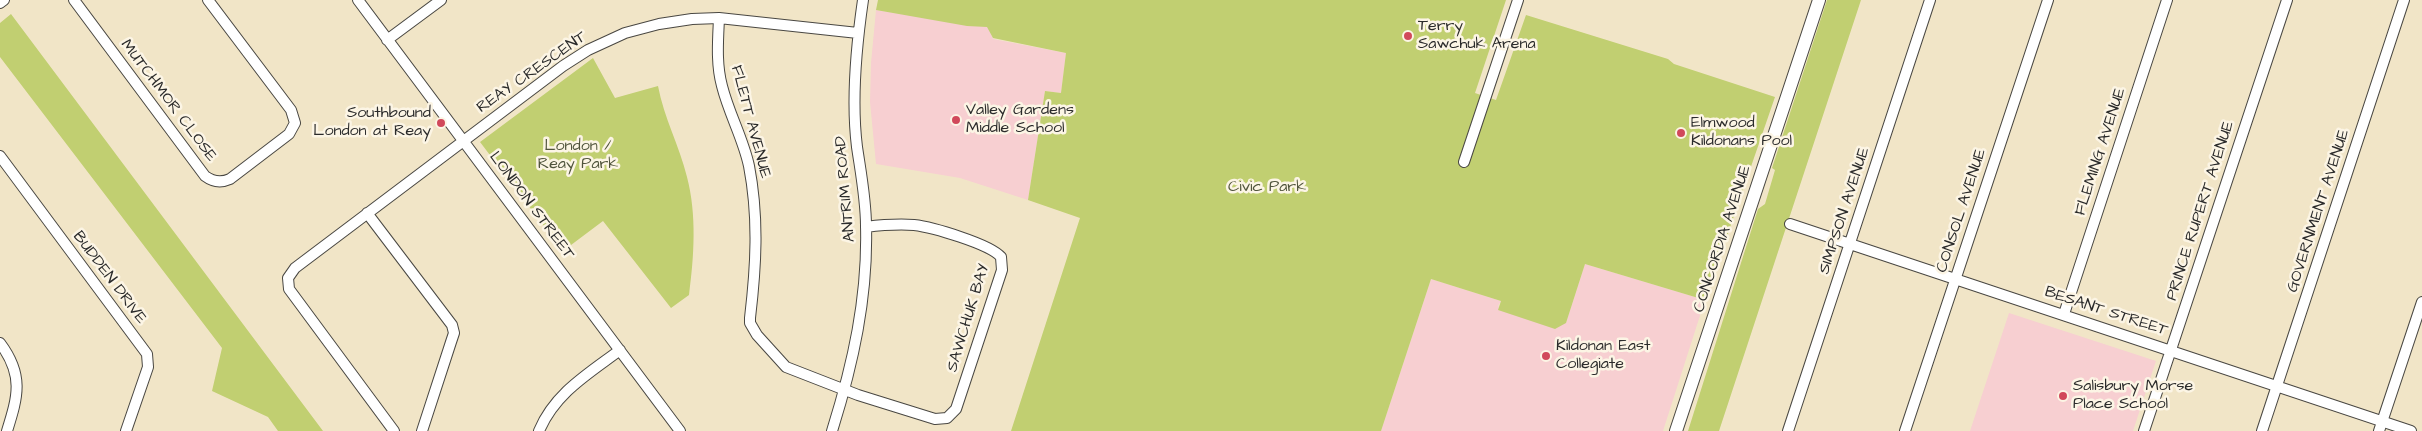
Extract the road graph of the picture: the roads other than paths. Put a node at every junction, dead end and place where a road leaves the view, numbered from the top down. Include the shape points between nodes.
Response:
1 (4, 0) edge
2 (74, 0) edge
3 (208, 0) edge
4 (358, 0) edge
5 (441, 0) edge
6 (863, 0) edge
7 (1518, 0) edge
8 (1819, 0) edge
9 (1930, 0) edge
10 (2048, 0) edge
11 (2167, 0) edge
12 (2287, 0) edge
13 (2404, 0) edge
14 (0, 3) edge
15 (719, 18) junction
16 (858, 33) junction
17 (387, 40) junction
18 (463, 141) junction
19 (0, 156) edge
20 (1464, 162) dead end
21 (367, 213) junction
22 (1790, 224) dead end
23 (866, 227) junction
24 (1850, 244) junction
25 (1955, 279) junction
26 (2422, 302) edge
27 (2064, 314) junction
28 (0, 343) edge
29 (620, 350) junction
30 (2171, 350) junction
31 (2276, 388) junction
32 (845, 389) junction
33 (2381, 426) edge
34 (7, 431) edge
35 (126, 431) edge
36 (394, 431) edge
37 (422, 431) edge
38 (539, 431) edge
39 (680, 431) edge
40 (832, 431) edge
41 (1676, 431) edge
42 (1788, 431) edge
43 (1905, 431) edge
44 (2144, 431) edge
45 (2262, 431) edge
46 (2412, 431) edge

1 - 14 street
2 - 3 street, MUTCHMOR CLOSE via 206,176 222,182 289,134 295,123 290,110
4 - 17 street, LONDON STREET
5 - 17 street
6 - 16 street, ANTRIM ROAD
7 - 20 street
8 - 41 main road, CONCORDIA AVENUE
9 - 24 street, SIMPSON AVENUE
10 - 25 street, CONSOL AVENUE
11 - 27 street, FLEMING AVENUE
12 - 30 street, PRINCE RUPERT AVENUE
13 - 31 street, GOVERNMENT AVENUE
15 - 16 street, REAY CRESCENT
15 - 18 street, REAY CRESCENT via 646,27 597,45 571,60
15 - 32 street, FLETT AVENUE via 720,80 748,164 755,212 757,252 750,323 786,367
16 - 23 street, ANTRIM ROAD via 855,120
17 - 18 street, LONDON STREET
18 - 21 street, REAY CRESCENT
18 - 29 street, LONDON STREET
19 - 35 street, BUDDEN DRIVE via 146,354 148,367
21 - 36 street, REAY CRESCENT via 295,268 287,284
21 - 37 street via 452,325 452,342
22 - 24 street, BESANT STREET
23 - 32 street, ANTRIM ROAD via 862,311
23 - 32 street, SAWCHUK BAY via 925,227 990,248 1001,257 1002,263 953,414 935,419
24 - 25 street, BESANT STREET
24 - 42 street, SIMPSON AVENUE
25 - 27 street, BESANT STREET
25 - 43 street, CONSOL AVENUE
26 - 33 street
27 - 30 street, BESANT STREET
28 - 34 street via 14,367 17,385 16,403
29 - 38 street via 556,400
29 - 39 street, LONDON STREET
30 - 31 street, BESANT STREET
30 - 44 street, PRINCE RUPERT AVENUE
31 - 33 street, BESANT STREET
31 - 45 street, GOVERNMENT AVENUE
32 - 40 street, ANTRIM ROAD
33 - 46 street, BESANT STREET

